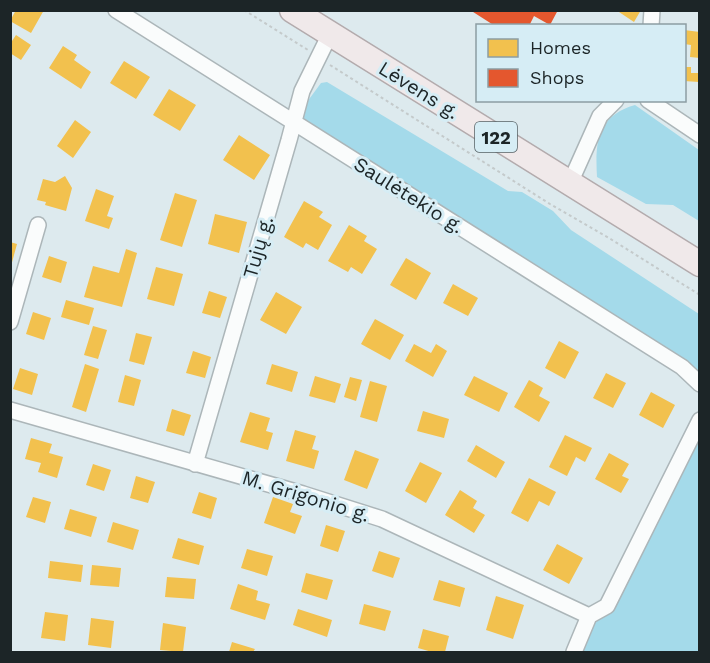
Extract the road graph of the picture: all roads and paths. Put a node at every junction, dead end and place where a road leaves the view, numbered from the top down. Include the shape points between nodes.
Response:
1 (116, 10) edge
2 (244, 10) edge
3 (292, 10) edge
4 (330, 34) junction
5 (318, 57) junction
6 (614, 102) edge
7 (651, 102) edge
8 (293, 121) junction
9 (699, 135) edge
10 (570, 183) junction
11 (38, 225) dead end
12 (699, 264) edge
13 (699, 295) edge
14 (10, 322) edge
15 (699, 384) edge
16 (10, 410) edge
17 (699, 420) edge
18 (195, 464) junction
19 (588, 616) junction
20 (574, 652) edge

1 - 8 street, Saulėtekio g.
2 - 5 path
3 - 4 main road, Lėvens g. / 122
4 - 5 street, Tujų g.
4 - 10 main road, Lėvens g. / 122
5 - 8 street, Tujų g.
5 - 13 path
6 - 10 street via 600,116
7 - 9 street
8 - 15 street, Saulėtekio g. via 682,367
8 - 18 street, Tujų g.
10 - 12 main road, Lėvens g. / 122
11 - 14 street
16 - 18 street, M. Grigonio g.
17 - 19 street via 607,606
18 - 19 street, M. Grigonio g. via 382,519
19 - 20 street

